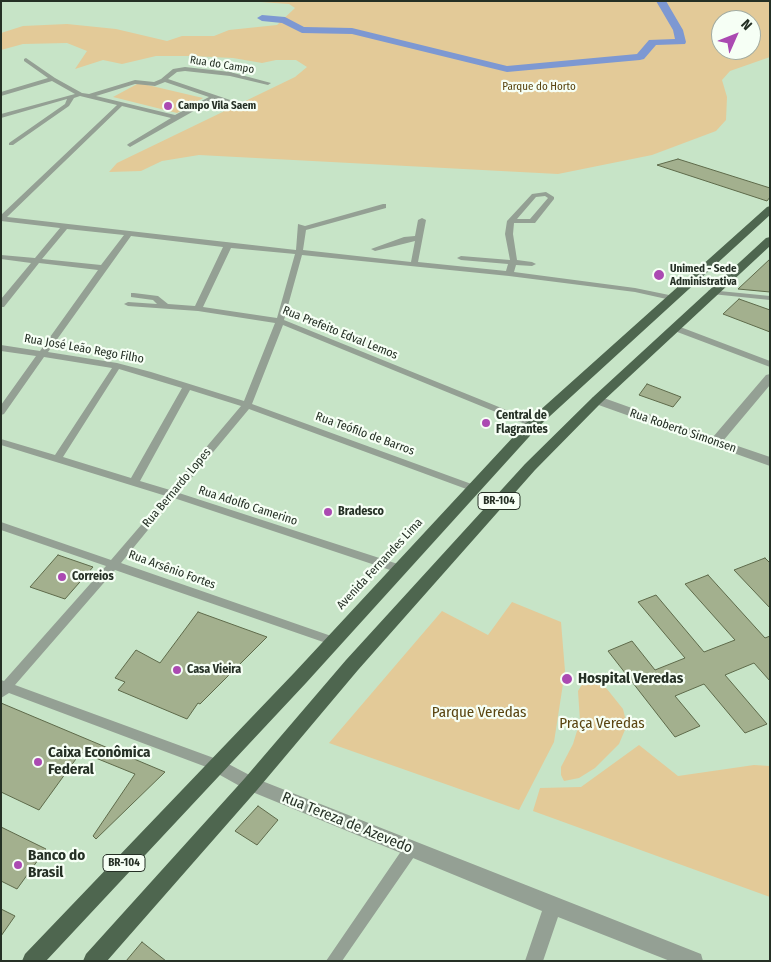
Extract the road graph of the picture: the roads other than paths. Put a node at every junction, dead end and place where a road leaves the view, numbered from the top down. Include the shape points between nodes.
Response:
1 (26, 60) dead end
2 (52, 79) junction
3 (164, 80) junction
4 (268, 83) dead end
5 (1, 94) edge
6 (80, 94) junction
7 (89, 96) junction
8 (214, 97) junction
9 (70, 98) junction
10 (230, 101) dead end
11 (120, 104) junction
12 (1, 116) edge
13 (176, 117) junction
14 (11, 144) dead end
15 (130, 146) dead end
16 (383, 206) dead end
17 (770, 209) edge
18 (1, 219) edge
19 (422, 220) dead end
20 (511, 221) junction
21 (65, 226) junction
22 (130, 233) junction
23 (418, 238) junction
24 (770, 240) edge
25 (228, 245) junction
26 (375, 249) dead end
27 (299, 252) junction
28 (1, 257) edge
29 (461, 258) dead end
30 (35, 262) junction
31 (512, 263) junction
32 (414, 264) junction
33 (532, 264) dead end
34 (103, 268) junction
35 (509, 274) junction
36 (712, 292) junction
37 (134, 295) dead end
38 (671, 298) junction
39 (770, 298) edge
40 (2, 302) edge
41 (128, 304) dead end
42 (166, 307) junction
43 (198, 309) junction
44 (280, 321) junction
45 (675, 328) junction
46 (1, 348) edge
47 (43, 354) junction
48 (770, 364) edge
49 (118, 366) junction
50 (770, 377) edge
51 (188, 386) junction
52 (597, 400) junction
53 (247, 405) junction
54 (1, 412) edge
55 (533, 424) junction
56 (1, 442) edge
57 (716, 442) junction
58 (57, 459) junction
59 (770, 462) edge
60 (134, 482) junction
61 (473, 488) junction
62 (172, 494) junction
63 (1, 526) edge
64 (114, 564) junction
65 (400, 569) junction
66 (333, 641) junction
67 (3, 689) edge
68 (217, 766) junction
69 (251, 784) junction
70 (411, 849) junction
71 (553, 906) junction
72 (32, 961) edge
73 (93, 961) edge
74 (333, 961) edge
75 (534, 961) edge
76 (694, 961) edge

1 - 2 street
2 - 5 street
2 - 6 street
3 - 4 street, Rua do Campo via 174,71 185,69
3 - 7 street via 155,84 135,82
3 - 8 street
6 - 7 street
6 - 9 street
7 - 11 street
8 - 10 street
8 - 13 street
9 - 12 street
9 - 14 street via 67,105
11 - 13 street
11 - 18 street
13 - 15 street
16 - 27 street, Rua Bernardo Lopes via 302,227
17 - 38 highway, Avenida Fernandes Lima / BR-104
18 - 21 street
19 - 23 street
20 - 20 street via 534,195 551,197 552,200 532,221
20 - 31 street
21 - 22 street
21 - 30 street
22 - 25 street
22 - 34 street
23 - 26 street via 407,238
23 - 32 street
24 - 36 highway, BR-104
25 - 27 street
25 - 43 street
27 - 32 street
27 - 44 street, Rua Bernardo Lopes
28 - 30 street
29 - 31 street
30 - 34 street
30 - 40 street
31 - 33 street
31 - 35 street
32 - 35 street
34 - 47 street
35 - 38 street via 635,290
36 - 39 street
36 - 45 highway, BR-104
37 - 42 street via 156,298
38 - 55 highway, Avenida Fernandes Lima / BR-104
41 - 42 street, Rua Prefeito Edval Lemos
42 - 43 street, Rua Prefeito Edval Lemos
43 - 44 street, Rua Prefeito Edval Lemos
44 - 53 street, Rua Bernardo Lopes
44 - 55 street, Rua Prefeito Edval Lemos
45 - 48 street
45 - 52 highway, BR-104
46 - 47 street, Rua José Leão Rego Filho
47 - 49 street, Rua José Leão Rego Filho
47 - 54 street
49 - 51 street, Rua José Leão Rego Filho
49 - 58 street
50 - 57 street
51 - 53 street, Rua José Leão Rego Filho
51 - 60 street
52 - 57 street, Rua Roberto Simonsen
52 - 69 highway, BR-104 via 530,467 408,602
53 - 61 street, Rua Teófilo de Barros
53 - 62 street, Rua Bernardo Lopes
55 - 61 highway, Avenida Fernandes Lima / BR-104
56 - 58 street, Rua Adolfo Camerino
57 - 59 street, Rua Roberto Simonsen
58 - 60 street, Rua Adolfo Camerino
60 - 62 street, Rua Adolfo Camerino
61 - 65 highway, Avenida Fernandes Lima / BR-104
62 - 64 street, Rua Bernardo Lopes
62 - 65 street, Rua Adolfo Camerino
63 - 64 street, Rua Arsênio Fortes
64 - 66 street, Rua Arsênio Fortes
64 - 67 street, Rua Bernardo Lopes
65 - 66 highway, Avenida Fernandes Lima / BR-104
66 - 68 highway, Avenida Fernandes Lima / BR-104
67 - 68 street, Rua Tereza de Azevedo
68 - 69 street, Rua Tereza de Azevedo
68 - 72 highway, Avenida Fernandes Lima / BR-104
69 - 70 street, Rua Tereza de Azevedo
69 - 73 highway, BR-104
70 - 71 street, Rua Tereza de Azevedo
70 - 74 street
71 - 75 street
71 - 76 street, Rua Tereza de Azevedo

